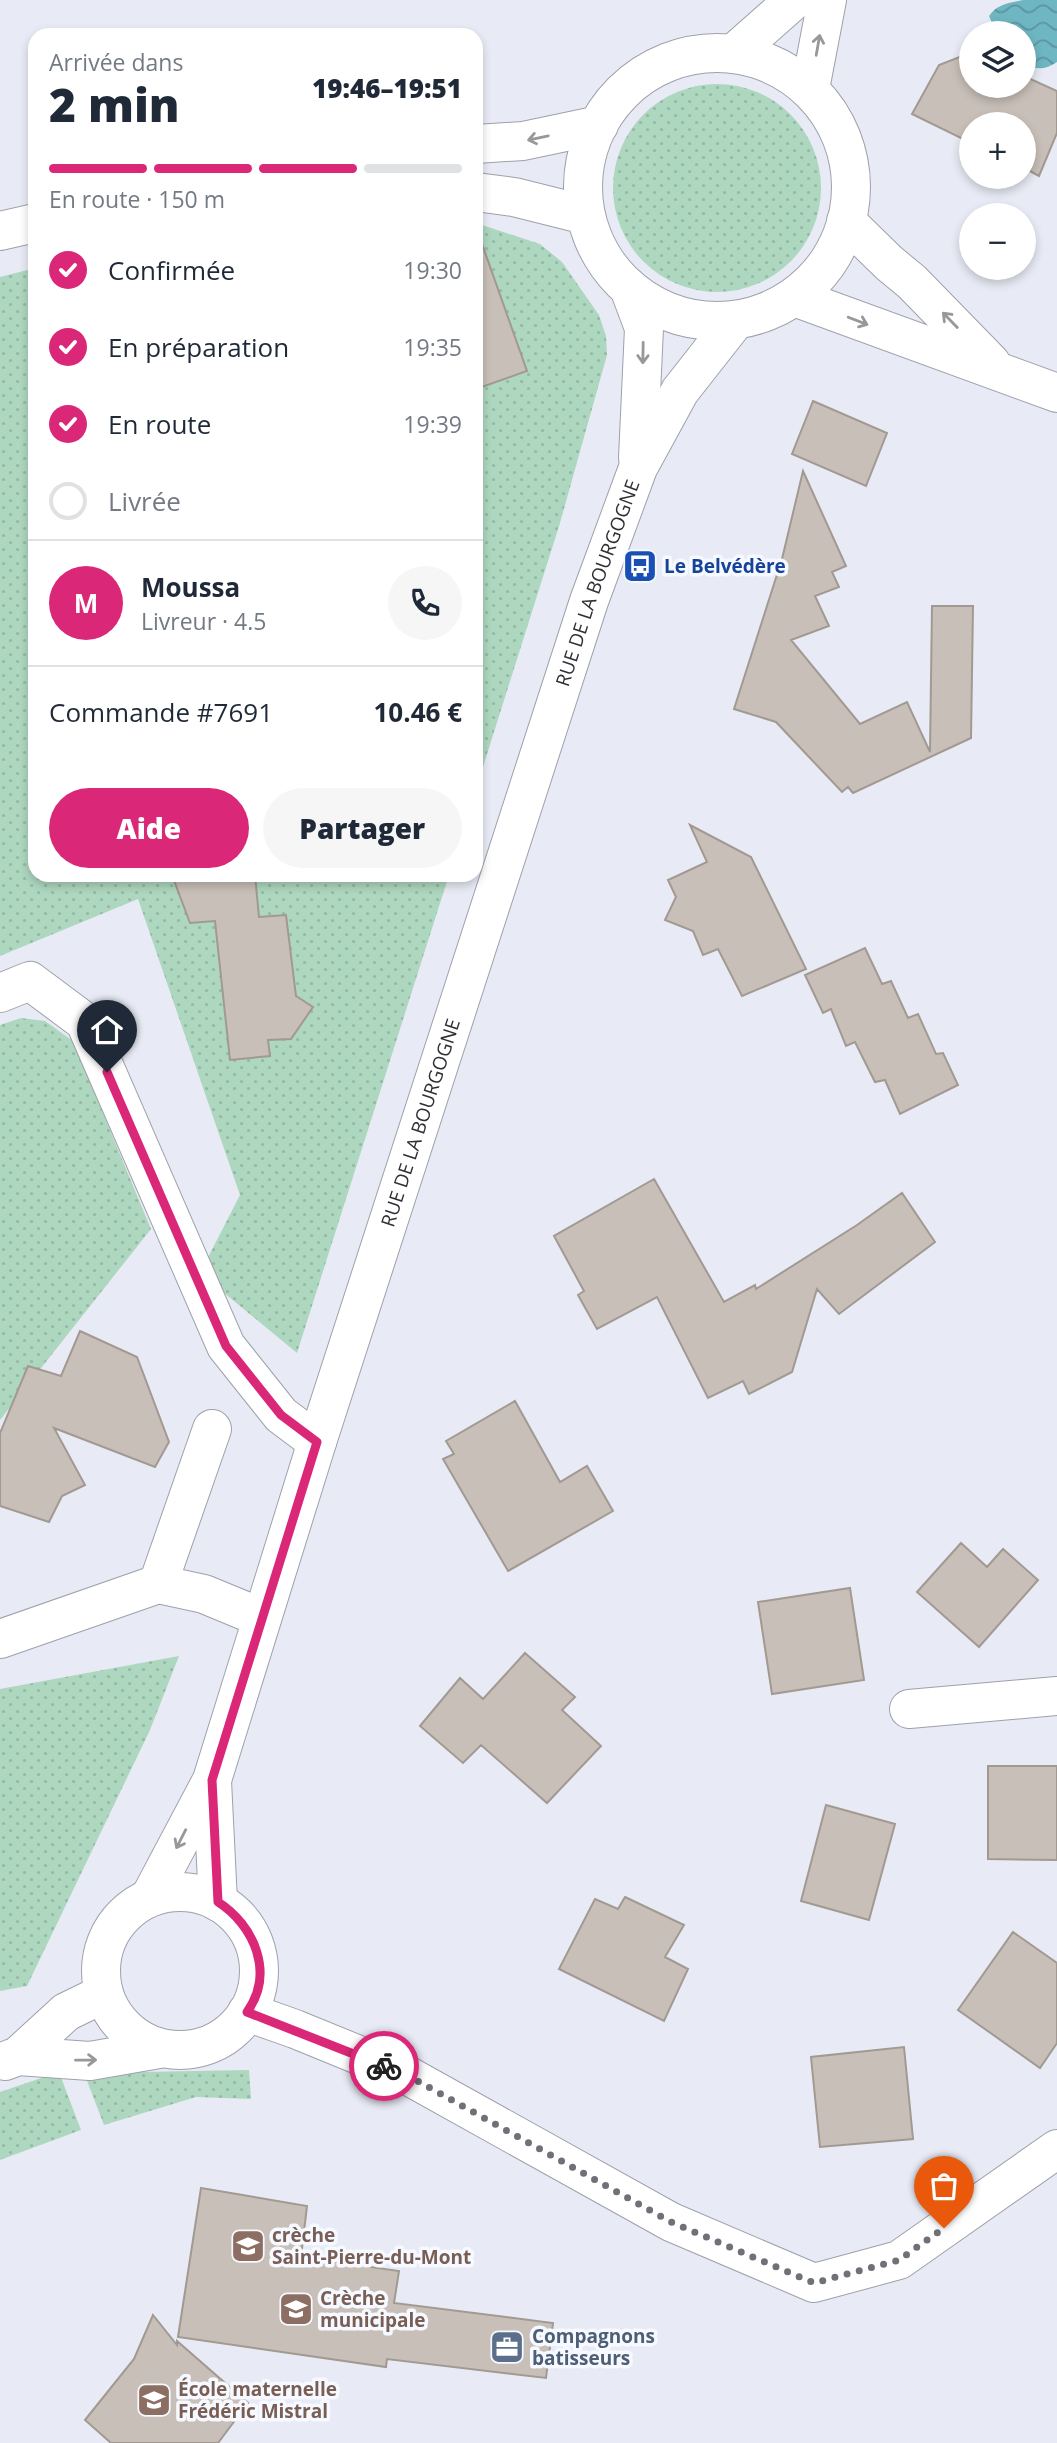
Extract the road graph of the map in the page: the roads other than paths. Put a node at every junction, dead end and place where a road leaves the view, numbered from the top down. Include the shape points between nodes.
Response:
1 (794, 0) edge
2 (827, 0) edge
3 (733, 54) junction
4 (810, 89) junction
5 (599, 125) junction
6 (483, 144) edge
7 (483, 193) edge
8 (586, 215) junction
9 (846, 221) junction
10 (28, 225) edge
11 (0, 231) edge
12 (629, 288) junction
13 (794, 297) junction
14 (735, 321) junction
15 (997, 369) junction
16 (1057, 393) edge
17 (638, 468) junction
18 (0, 993) edge
19 (212, 1429) dead end
20 (317, 1442) junction
21 (158, 1584) junction
22 (262, 1618) junction
23 (0, 1639) edge
24 (1057, 1696) edge
25 (909, 1709) dead end
26 (212, 1780) junction
27 (150, 1898) junction
28 (218, 1902) junction
29 (103, 1994) junction
30 (247, 2012) junction
31 (159, 2049) junction
32 (9, 2060) edge
33 (1057, 2149) edge

1 - 3 street
4 -> 2 street
3 - 4 street via 775,65
3 - 5 street via 690,56 648,72 613,102
4 - 9 street via 836,123 850,164 851,207
5 -> 6 street via 523,141
5 - 8 street via 590,142 583,187
7 - 8 street
8 - 12 street via 612,272
9 - 13 street via 838,248 813,282
15 -> 9 street
10 - 11 street
12 - 14 street via 646,302 684,316
12 -> 17 street, RUE DE LA BOURGOGNE via 643,328
13 - 14 street
13 -> 15 street
14 - 17 street, RUE DE LA BOURGOGNE via 680,391
15 - 16 street
17 - 20 street, RUE DE LA BOURGOGNE via 585,614
18 - 20 street via 30,981 85,1022 226,1346 281,1415
19 - 21 street
20 - 22 street, RUE DE LA BOURGOGNE
21 - 22 street via 204,1594
21 - 23 street
22 - 26 street, RUE DE LA BOURGOGNE
24 - 25 street
26 -> 27 street, RUE DE LA BOURGOGNE
26 - 28 street, RUE DE LA BOURGOGNE
27 - 28 street via 174,1892
27 - 29 street via 130,1909 103,1948
28 - 30 street via 245,1925 259,1958 259,1982
29 - 31 street via 115,2019 134,2037
29 - 32 street via 65,2012
30 - 31 street via 239,2026 220,2040 180,2051
30 - 33 street via 405,2074 671,2222 814,2283 899,2260
32 -> 31 street via 90,2061

